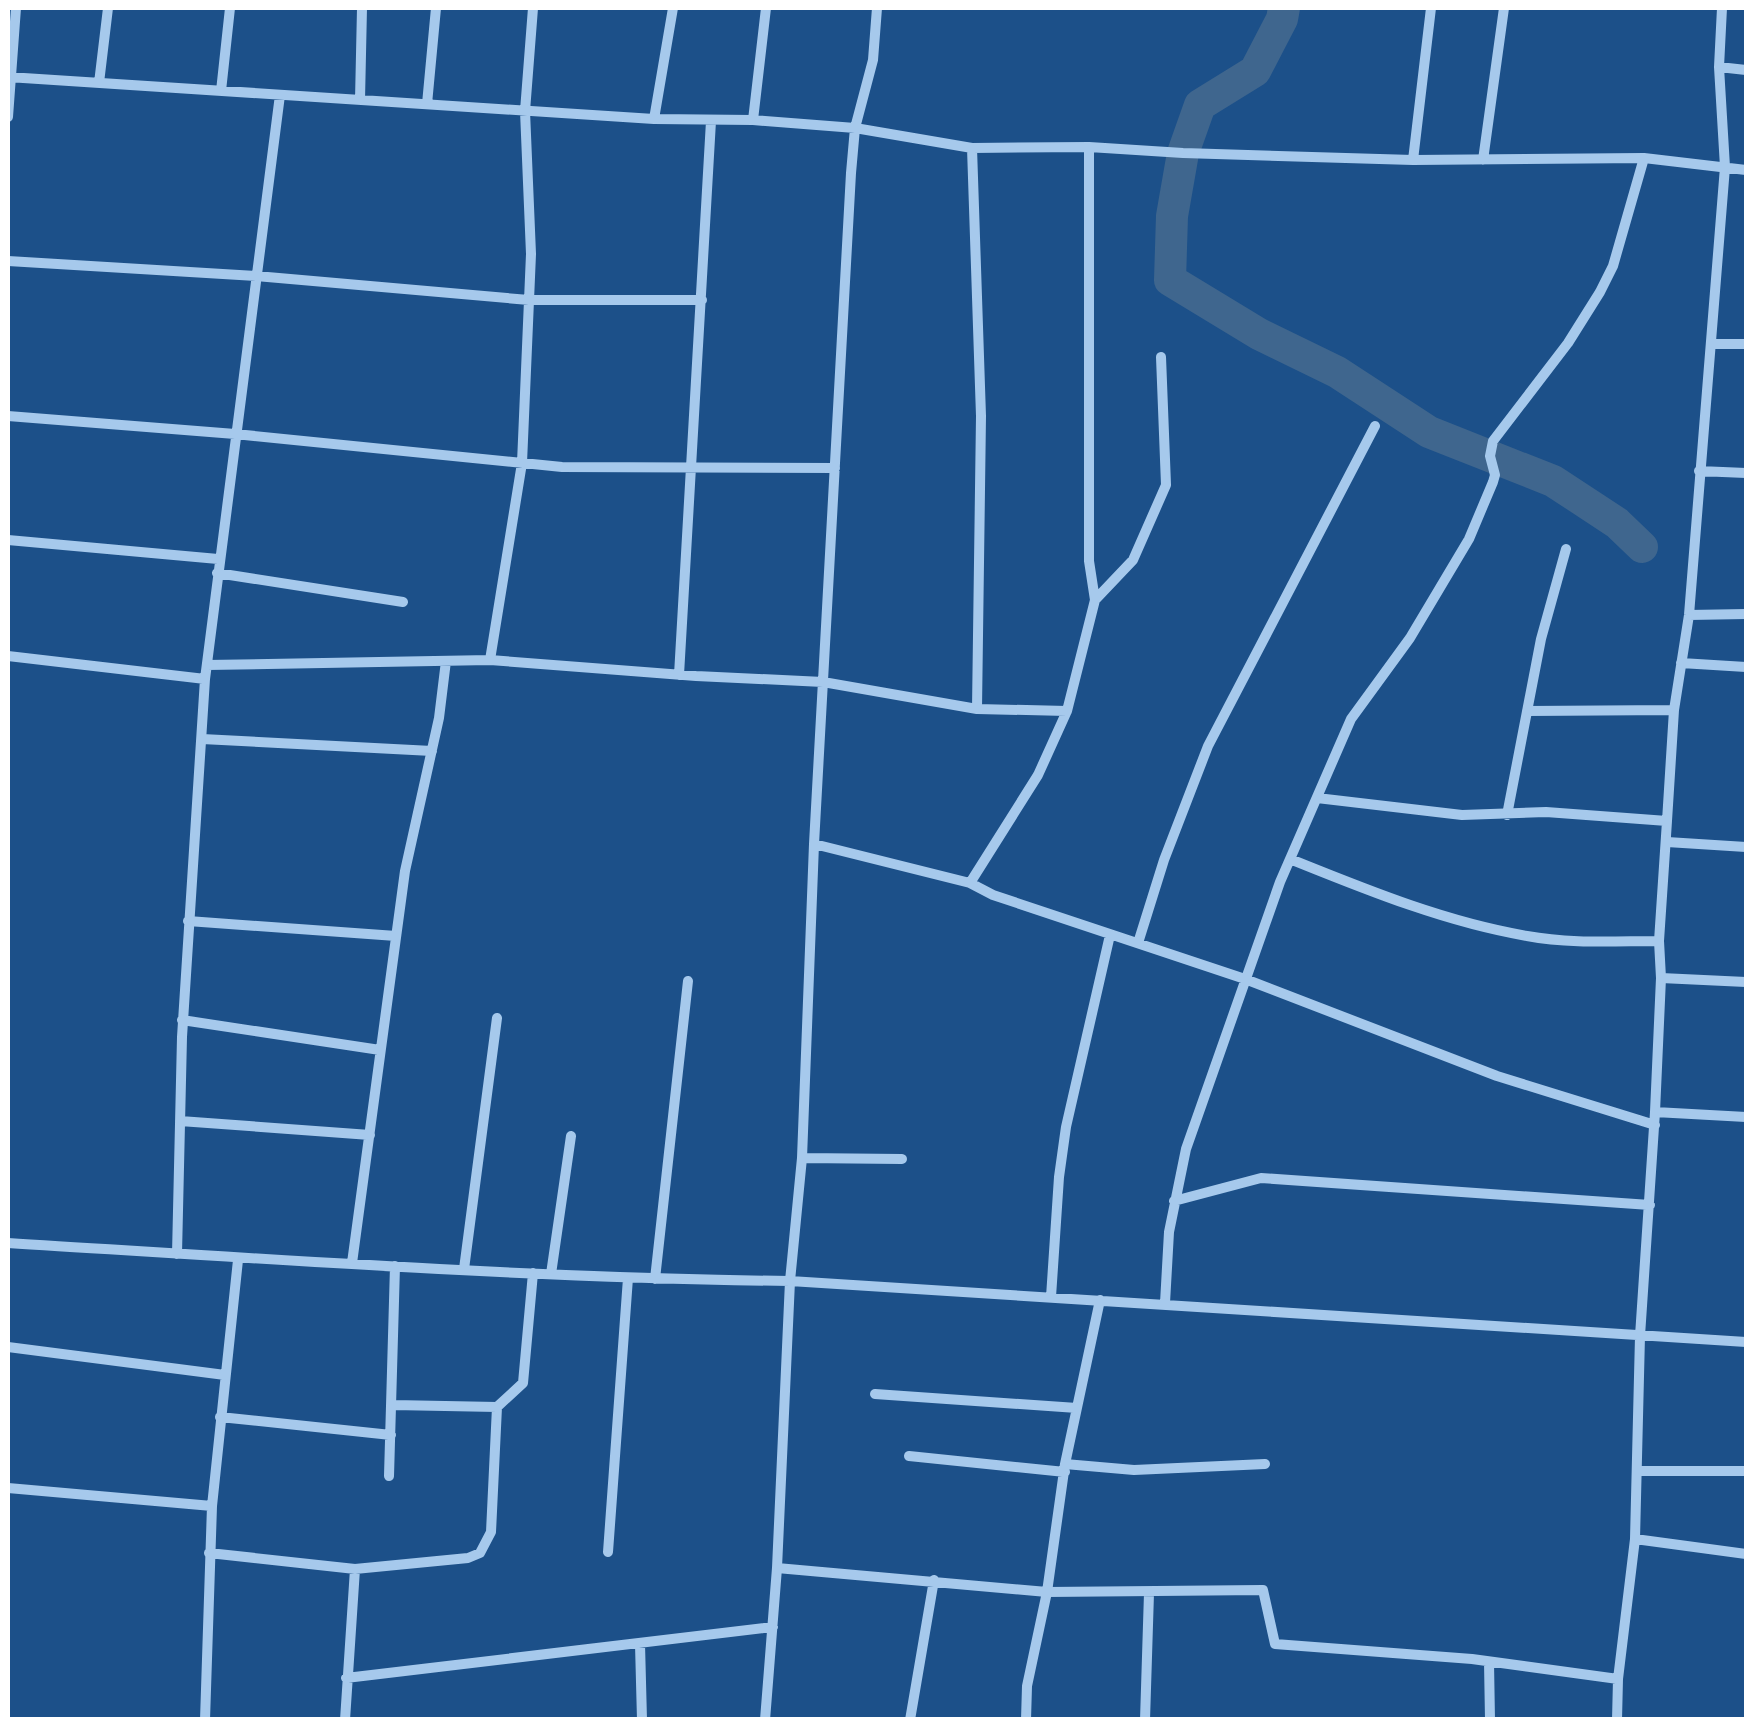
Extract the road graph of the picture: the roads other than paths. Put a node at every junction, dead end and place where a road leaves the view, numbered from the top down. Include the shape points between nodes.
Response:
1 (16, 8) edge
2 (108, 8) edge
3 (230, 8) edge
4 (362, 8) edge
5 (436, 8) edge
6 (533, 8) edge
7 (673, 8) edge
8 (766, 8) edge
9 (877, 8) edge
10 (1430, 8) edge
11 (1504, 8) edge
12 (1722, 8) edge
13 (1719, 67) junction
14 (1746, 70) edge
15 (9, 78) edge
16 (99, 84) junction
17 (221, 91) junction
18 (280, 95) junction
19 (360, 100) junction
20 (427, 104) junction
21 (524, 110) junction
22 (8, 117) edge
23 (654, 119) junction
24 (753, 120) junction
25 (711, 122) junction
26 (856, 128) junction
27 (1090, 147) junction
28 (972, 148) junction
29 (1644, 158) junction
30 (1413, 160) junction
31 (1483, 160) junction
32 (1725, 167) junction
33 (1746, 170) edge
34 (8, 261) edge
35 (256, 276) junction
36 (529, 300) junction
37 (702, 300) junction
38 (1713, 344) junction
39 (1746, 344) edge
40 (1161, 356) dead end
41 (8, 416) edge
42 (1374, 426) dead end
43 (235, 434) junction
44 (522, 462) junction
45 (691, 468) junction
46 (836, 468) junction
47 (1699, 472) junction
48 (1746, 473) edge
49 (8, 540) edge
50 (1566, 549) dead end
51 (218, 559) junction
52 (216, 573) junction
53 (1096, 600) junction
54 (403, 602) dead end
55 (1746, 614) edge
56 (1689, 615) junction
57 (8, 656) edge
58 (490, 660) junction
59 (446, 661) junction
60 (1681, 663) junction
61 (207, 665) junction
62 (1746, 667) edge
63 (679, 675) junction
64 (205, 679) junction
65 (823, 682) junction
66 (977, 709) junction
67 (1674, 710) junction
68 (1067, 711) junction
69 (1527, 711) junction
70 (202, 740) junction
71 (432, 752) junction
72 (1317, 798) junction
73 (1507, 815) junction
74 (1666, 821) junction
75 (1666, 842) junction
76 (814, 844) junction
77 (1746, 847) edge
78 (1290, 859) junction
79 (970, 883) junction
80 (188, 921) junction
81 (1110, 935) junction
82 (396, 936) junction
83 (1659, 941) junction
84 (1138, 943) junction
85 (1662, 978) junction
86 (1245, 979) junction
87 (688, 980) dead end
88 (1746, 982) edge
89 (497, 1018) dead end
90 (182, 1020) junction
91 (380, 1050) junction
92 (1656, 1112) junction
93 (1746, 1117) edge
94 (180, 1121) junction
95 (1654, 1125) junction
96 (370, 1135) junction
97 (570, 1136) dead end
98 (802, 1158) junction
99 (902, 1159) dead end
100 (1174, 1201) junction
101 (1650, 1204) junction
102 (8, 1243) edge
103 (177, 1254) junction
104 (238, 1260) junction
105 (352, 1263) junction
106 (395, 1266) junction
107 (464, 1269) junction
108 (534, 1273) junction
109 (551, 1274) junction
110 (628, 1278) junction
111 (656, 1280) junction
112 (790, 1281) junction
113 (1051, 1296) junction
114 (1100, 1300) junction
115 (1165, 1304) junction
116 (1640, 1336) junction
117 (1746, 1342) edge
118 (8, 1348) edge
119 (225, 1375) junction
120 (875, 1394) dead end
121 (393, 1406) junction
122 (497, 1407) junction
123 (1077, 1408) junction
124 (220, 1418) junction
125 (391, 1434) junction
126 (909, 1456) dead end
127 (1265, 1464) dead end
128 (1065, 1468) junction
129 (1637, 1471) junction
130 (1746, 1471) edge
131 (389, 1476) dead end
132 (8, 1488) edge
133 (212, 1506) junction
134 (1635, 1540) junction
135 (608, 1552) dead end
136 (209, 1553) junction
137 (1746, 1554) edge
138 (777, 1568) junction
139 (356, 1569) junction
140 (934, 1580) junction
141 (1047, 1592) junction
142 (1149, 1592) junction
143 (773, 1627) junction
144 (640, 1644) junction
145 (1489, 1662) junction
146 (346, 1678) junction
147 (1618, 1679) junction
148 (205, 1720) edge
149 (345, 1720) edge
150 (642, 1720) edge
151 (765, 1720) edge
152 (910, 1720) edge
153 (1026, 1720) edge
154 (1145, 1720) edge
155 (1490, 1720) edge
156 (1616, 1720) edge

1 - 15 street
2 - 16 street
3 - 17 street
4 - 19 street
5 - 20 street
6 - 21 street
7 - 23 street
8 - 24 street
9 - 26 street via 873,60
10 - 30 street
11 - 31 street
12 - 13 street
13 - 14 street
13 - 32 street
15 - 16 street
15 - 22 street
16 - 17 street
17 - 18 street
18 - 19 street
18 - 35 street
19 - 20 street
20 - 21 street
21 - 23 street
21 - 36 street
23 - 25 street
24 - 25 street
24 - 26 street
25 - 37 street
26 - 28 street
26 - 46 street
27 - 28 street
27 - 30 street
27 - 53 street via 1089,561
28 - 66 street via 982,416
29 - 31 street
29 - 32 street
29 - 72 street via 1600,292 1497,434 1490,456 1495,475 1469,539 1351,719
30 - 31 street
32 - 33 street
32 - 38 street
34 - 35 street
35 - 36 street
35 - 43 street
36 - 37 street
36 - 44 street
37 - 45 street
38 - 39 street
38 - 47 street
40 - 53 street via 1166,486 1133,560
41 - 43 street
42 - 84 street via 1208,746
43 - 44 street
43 - 51 street
44 - 45 street
44 - 58 street
45 - 46 street
45 - 63 street
46 - 65 street
47 - 48 street
47 - 56 street
49 - 51 street
50 - 69 street
51 - 52 street
52 - 54 street
52 - 61 street
53 - 68 street
55 - 56 street
56 - 60 street
57 - 64 street
58 - 59 street
58 - 63 street
59 - 61 street
59 - 71 street
60 - 62 street
60 - 67 street
61 - 64 street
63 - 65 street
64 - 70 street
65 - 66 street
65 - 76 street
66 - 68 street
67 - 69 street
67 - 74 street
68 - 79 street via 1038,774
69 - 73 street
70 - 71 street
70 - 80 street
71 - 82 street
72 - 73 street
72 - 78 street
73 - 74 street
74 - 75 street
75 - 77 street
75 - 83 street
76 - 79 street
76 - 98 street
78 - 83 street via 1379,894 1528,936
78 - 86 street
79 - 81 street
80 - 82 street
80 - 90 street
81 - 84 street
81 - 113 street via 1066,1127
82 - 91 street
83 - 85 street
84 - 86 street
85 - 88 street
85 - 92 street
86 - 95 street via 1496,1076
86 - 100 street
87 - 111 street
89 - 107 street
90 - 91 street
90 - 94 street
91 - 96 street
92 - 93 street
92 - 95 street
94 - 96 street
94 - 103 street
95 - 101 street
96 - 105 street
97 - 109 street
98 - 99 street
98 - 112 street
100 - 101 street via 1261,1178
100 - 115 street
101 - 116 street
102 - 103 street
103 - 104 street
104 - 105 street
104 - 119 street
105 - 106 street
106 - 107 street
106 - 121 street
107 - 108 street
108 - 109 street
108 - 122 street via 523,1384
109 - 110 street
110 - 111 street
110 - 135 street
111 - 112 street
112 - 113 street
112 - 138 street
113 - 114 street
114 - 115 street
114 - 123 street
115 - 116 street
116 - 117 street
116 - 129 street
118 - 119 street
119 - 124 street
120 - 123 street
121 - 122 street
121 - 125 street
122 - 139 street via 491,1532 480,1553
123 - 128 street
124 - 125 street
124 - 133 street
125 - 131 street
126 - 128 street
127 - 128 street
128 - 141 street
129 - 130 street
129 - 134 street
132 - 133 street
133 - 136 street
134 - 137 street
134 - 147 street
136 - 139 street
136 - 148 street
138 - 140 street
138 - 143 street
139 - 146 street
140 - 141 street
140 - 152 street
141 - 142 street
141 - 153 street
142 - 145 street via 1263,1590 1276,1644
142 - 154 street
143 - 144 street
143 - 151 street
144 - 146 street
144 - 150 street
145 - 147 street
145 - 155 street
146 - 149 street
147 - 156 street

